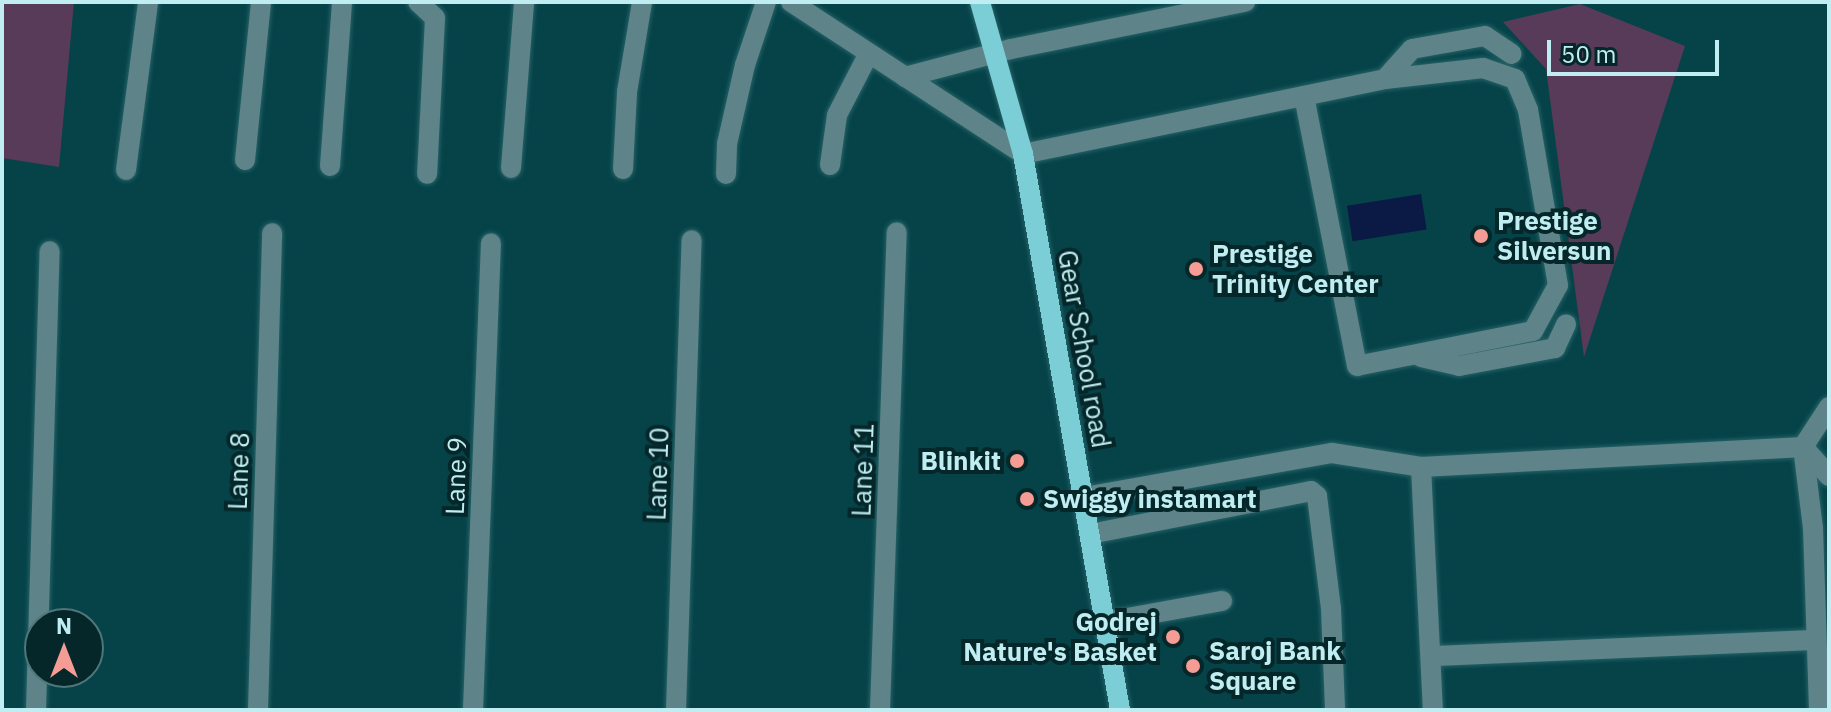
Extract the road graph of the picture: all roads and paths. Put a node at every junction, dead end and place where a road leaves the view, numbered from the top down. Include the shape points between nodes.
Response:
1 (148, 2) edge
2 (261, 2) edge
3 (340, 2) edge
4 (357, 2) edge
5 (418, 2) edge
6 (524, 2) edge
7 (642, 2) edge
8 (766, 2) edge
9 (791, 2) edge
10 (980, 2) edge
11 (1245, 2) edge
12 (1512, 54) dead end
13 (868, 55) junction
14 (992, 55) junction
15 (905, 77) junction
16 (1385, 79) junction
17 (1304, 96) junction
18 (1023, 154) junction
19 (245, 160) dead end
20 (830, 165) dead end
21 (330, 166) dead end
22 (511, 168) dead end
23 (623, 169) dead end
24 (126, 170) dead end
25 (427, 174) dead end
26 (726, 174) dead end
27 (897, 232) dead end
28 (272, 233) dead end
29 (692, 240) dead end
30 (491, 243) dead end
31 (50, 251) dead end
32 (1566, 324) dead end
33 (1415, 355) junction
34 (1829, 407) edge
35 (1803, 447) junction
36 (1421, 467) junction
37 (1829, 476) edge
38 (1084, 497) junction
39 (1821, 524) edge
40 (1090, 534) junction
41 (1222, 601) dead end
42 (1105, 622) junction
43 (1815, 640) junction
44 (1433, 656) junction
45 (36, 710) edge
46 (258, 710) edge
47 (473, 710) edge
48 (676, 710) edge
49 (880, 710) edge
50 (1120, 710) edge
51 (1335, 710) edge
52 (1433, 710) edge
53 (1819, 710) edge

1 - 24 street
2 - 19 street
3 - 4 street
3 - 21 street
5 - 25 street via 435,18
6 - 22 street
7 - 23 street via 627,92
8 - 26 street via 745,65
9 - 13 street
10 - 14 main road, Gear School road
11 - 14 street
12 - 16 street via 1485,36 1412,49
13 - 15 street
13 - 20 street via 837,115
14 - 15 street
14 - 18 main road, Gear School road
15 - 18 street
16 - 17 street
16 - 33 street via 1483,68 1515,79 1528,110 1558,285 1533,331
17 - 18 street
17 - 33 street via 1357,366
18 - 38 main road, Gear School road
27 - 49 street, Lane 11
28 - 46 street, Lane 8
29 - 48 street, Lane 10
30 - 47 street, Lane 9
31 - 45 street
32 - 33 street via 1555,348 1459,366
34 - 35 street
35 - 36 street
35 - 37 street
35 - 39 street
36 - 38 street via 1332,453
36 - 44 street
38 - 40 main road, Gear School road
39 - 43 street
40 - 42 main road, Gear School road
40 - 51 street via 1311,491 1317,496 1331,609
41 - 42 street
42 - 50 main road, Gear School road
43 - 44 street
43 - 53 street
44 - 52 street

